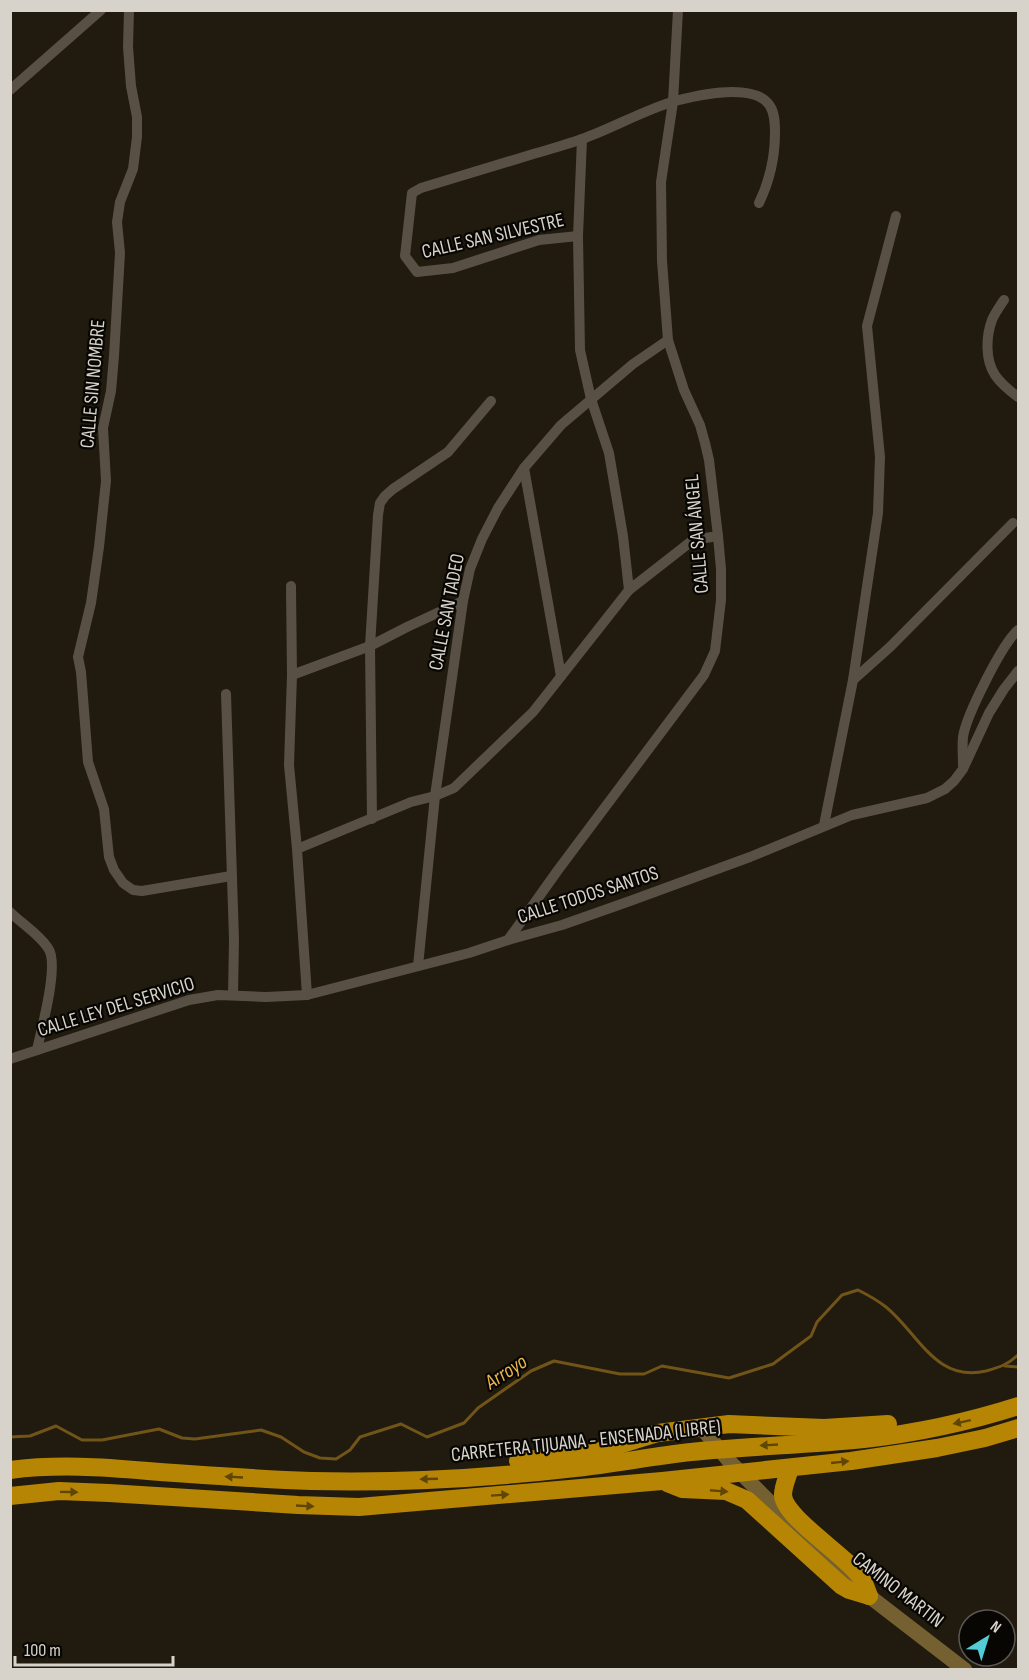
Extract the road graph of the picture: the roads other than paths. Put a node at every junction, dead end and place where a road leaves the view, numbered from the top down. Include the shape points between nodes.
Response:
1 (101, 10) edge
2 (129, 10) edge
3 (678, 10) edge
4 (10, 90) edge
5 (674, 102) junction
6 (582, 139) junction
7 (759, 203) dead end
8 (896, 216) dead end
9 (578, 236) junction
10 (1004, 300) dead end
11 (668, 340) junction
12 (1018, 397) edge
13 (591, 399) junction
14 (491, 401) dead end
15 (524, 468) junction
16 (1013, 523) dead end
17 (718, 536) junction
18 (291, 586) dead end
19 (629, 590) junction
20 (463, 601) junction
21 (1018, 630) edge
22 (370, 646) junction
23 (1018, 671) edge
24 (292, 675) junction
25 (561, 676) junction
26 (853, 680) junction
27 (226, 694) dead end
28 (963, 769) junction
29 (435, 796) junction
30 (372, 819) junction
31 (824, 825) junction
32 (297, 849) junction
33 (231, 876) junction
34 (10, 912) edge
35 (508, 940) junction
36 (418, 966) junction
37 (233, 995) junction
38 (307, 995) junction
39 (37, 1050) junction
40 (10, 1059) edge
41 (1018, 1406) edge
42 (933, 1428) junction
43 (1018, 1428) edge
44 (706, 1434) junction
45 (790, 1468) junction
46 (10, 1470) edge
47 (468, 1477) junction
48 (662, 1481) junction
49 (10, 1496) edge
50 (869, 1596) junction
51 (964, 1670) edge

1 - 4 street
2 - 33 street, CALLE SIN NOMBRE via 128,47 137,137 134,169 120,202 117,222 120,253 114,356 103,428 106,481 91,603 78,657 88,762 104,809 109,857 123,883 142,891
3 - 5 street, CALLE SAN ÁNGEL
5 - 6 street
5 - 7 street via 726,93 747,93 766,100 775,118 775,148 771,175
5 - 11 street, CALLE SAN ÁNGEL via 662,183
6 - 9 street
6 - 9 street, CALLE SAN SILVESTRE via 412,193 405,255 417,272 453,268 539,240
8 - 26 street via 867,326 880,457 879,513
9 - 13 street via 580,350
10 - 12 street via 992,319 988,351 995,375
11 - 13 street, CALLE SAN TADEO
11 - 17 street, CALLE SAN ÁNGEL via 709,460
13 - 15 street, CALLE SAN TADEO via 561,425
13 - 19 street via 609,453
14 - 22 street via 448,452 393,489 381,503
15 - 20 street, CALLE SAN TADEO via 482,539
15 - 25 street
16 - 26 street
17 - 19 street via 693,540
17 - 35 street, CALLE SAN ÁNGEL via 720,612 715,651 704,675
18 - 24 street
19 - 25 street
20 - 22 street
20 - 29 street, CALLE SAN TADEO
21 - 28 street via 970,712 963,737
22 - 24 street
22 - 30 street
23 - 28 street via 989,713
24 - 32 street via 289,765
25 - 29 street via 506,739 454,788
26 - 31 street
27 - 33 street
28 - 31 street, CALLE TODOS SANTOS via 945,789 927,798
29 - 30 street
29 - 36 street, CALLE SAN TADEO
30 - 32 street
31 - 35 street, CALLE TODOS SANTOS via 641,897
32 - 38 street
33 - 37 street
34 - 39 street via 49,949 52,960
35 - 36 street, CALLE TODOS SANTOS
36 - 38 street, CALLE TODOS SANTOS
37 - 38 street, CALLE TODOS SANTOS
37 - 39 street, CALLE LEY DEL SERVICIO via 189,1000
39 - 40 street, CALLE LEY DEL SERVICIO
41 -> 42 highway, CARRETERA TIJUANA - ENSENADA (LIBRE)
42 - 44 highway via 906,1422 824,1428 729,1424
42 -> 47 highway, CARRETERA TIJUANA - ENSENADA (LIBRE)
45 -> 43 highway via 937,1448
44 - 47 highway via 658,1432 593,1453 511,1462
44 - 50 street, CAMINO MARTIN via 833,1566
45 - 48 highway
45 - 50 highway via 784,1501 862,1578
47 -> 46 highway, CARRETERA TIJUANA - ENSENADA (LIBRE) via 311,1481 90,1466
49 -> 48 highway via 59,1491 109,1492 360,1507
48 -> 50 highway via 682,1489 726,1491 747,1500 842,1586
50 - 51 street, CAMINO MARTIN

